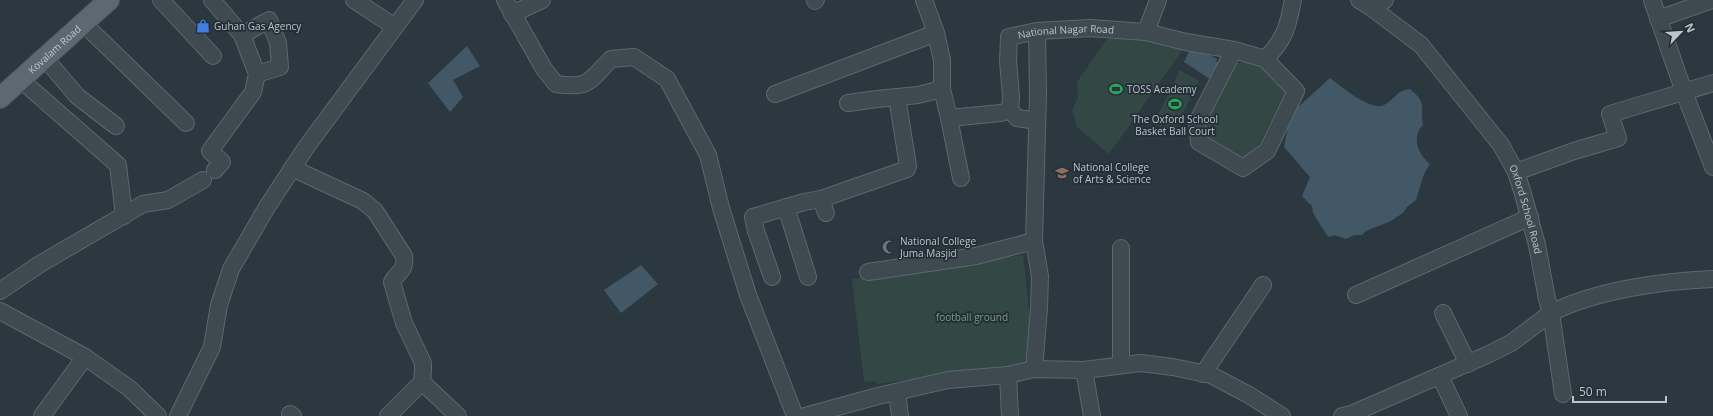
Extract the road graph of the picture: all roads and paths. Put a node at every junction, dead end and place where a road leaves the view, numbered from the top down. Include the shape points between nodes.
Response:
1 (109, 0) edge
2 (161, 0) edge
3 (212, 0) edge
4 (354, 0) edge
5 (415, 0) edge
6 (542, 0) edge
7 (924, 0) edge
8 (1158, 0) edge
9 (1293, 0) edge
10 (1652, 0) edge
11 (1712, 0) edge
12 (1372, 3) edge
13 (509, 7) edge
14 (1658, 19) junction
15 (83, 23) junction
16 (395, 27) junction
17 (1037, 31) junction
18 (1146, 32) junction
19 (936, 33) junction
20 (242, 35) junction
21 (1234, 50) junction
22 (213, 56) dead end
23 (44, 57) junction
24 (1266, 59) junction
25 (257, 74) junction
26 (21, 80) junction
27 (1713, 83) edge
28 (942, 89) junction
29 (1684, 92) junction
30 (775, 94) dead end
31 (897, 97) junction
32 (0, 98) edge
33 (848, 103) dead end
34 (1010, 110) junction
35 (949, 118) junction
36 (1037, 121) junction
37 (186, 123) dead end
38 (116, 126) dead end
39 (1713, 166) edge
40 (292, 168) junction
41 (215, 170) dead end
42 (1516, 172) junction
43 (961, 178) dead end
44 (202, 180) dead end
45 (786, 207) junction
46 (124, 216) junction
47 (1530, 217) junction
48 (1034, 242) junction
49 (1121, 248) dead end
50 (868, 272) dead end
51 (772, 277) dead end
52 (808, 277) dead end
53 (1713, 279) edge
54 (1263, 285) dead end
55 (0, 291) edge
56 (1356, 294) dead end
57 (0, 311) edge
58 (1443, 313) dead end
59 (1551, 313) junction
60 (85, 357) junction
61 (1468, 364) junction
62 (1121, 365) junction
63 (1034, 370) junction
64 (1084, 370) junction
65 (1204, 374) junction
66 (1008, 375) junction
67 (1440, 376) junction
68 (422, 382) junction
69 (897, 392) junction
70 (1563, 394) dead end
71 (149, 413) edge
72 (1278, 415) edge
73 (42, 416) edge
74 (178, 416) edge
75 (388, 416) edge
76 (458, 416) edge
77 (795, 416) edge
78 (805, 416) edge
79 (900, 416) edge
80 (1010, 416) edge
81 (1092, 416) edge
82 (1342, 416) edge
83 (1459, 416) edge

1 - 15 main road, Kovalam Road
2 - 22 street
3 - 20 street
4 - 16 street
5 - 16 street
6 - 13 street
7 - 19 street
8 - 18 street
9 - 24 street via 1288,28 1276,49
10 - 14 street
11 - 14 street
12 - 42 street, Oxford School Road via 1421,45 1501,145
13 - 77 street via 544,69 556,84 586,84 611,59 634,57 667,79 708,155 721,208 748,295
14 - 29 street
15 - 23 main road, Kovalam Road
15 - 37 street
16 - 40 street
17 - 18 street, National Nagar Road via 1090,28
17 - 34 street, National Nagar Road via 1009,37
17 - 36 street
18 - 21 street, National Nagar Road
19 - 28 street via 942,60
19 - 30 street
20 - 25 street
20 - 25 street via 269,20 278,43 280,67
21 - 24 street, National Nagar Road
21 - 24 street via 1197,122 1198,142 1243,168 1266,151 1296,91
23 - 26 main road, Kovalam Road
23 - 38 street via 77,96
25 - 41 street via 253,92 210,151 222,162
26 - 32 main road, Kovalam Road
26 - 46 street via 118,165
27 - 29 street
28 - 31 street
28 - 35 street
29 - 39 street
29 - 42 street via 1610,114 1618,138
31 - 33 street
31 - 45 street via 907,169 824,206
34 - 35 street
34 - 36 street via 1017,118
35 - 43 street
36 - 48 street
40 - 68 street via 363,201 376,211 398,244 405,264 404,269 392,282 404,323 423,363
40 - 74 street via 231,269 219,305 212,347
42 - 47 street, Oxford School Road
44 - 46 street via 168,200 143,204
45 - 51 street via 753,216
45 - 52 street
46 - 55 street via 40,264
47 - 56 street
47 - 59 street, Oxford School Road
48 - 50 street via 976,256
48 - 63 street via 1040,276
49 - 62 street
53 - 59 street via 1677,281 1605,294 1568,304
54 - 65 street
57 - 60 street
58 - 61 street
59 - 61 street via 1511,343
59 - 70 street, Oxford School Road
60 - 71 street via 129,388
60 - 73 street
61 - 67 street
62 - 64 street
62 - 65 street via 1141,363
63 - 64 street
63 - 66 street
64 - 81 street
65 - 72 street via 1250,395
66 - 69 street via 948,380
66 - 80 street
67 - 82 street
67 - 83 street
68 - 75 street
68 - 76 street
69 - 78 street
69 - 79 street

